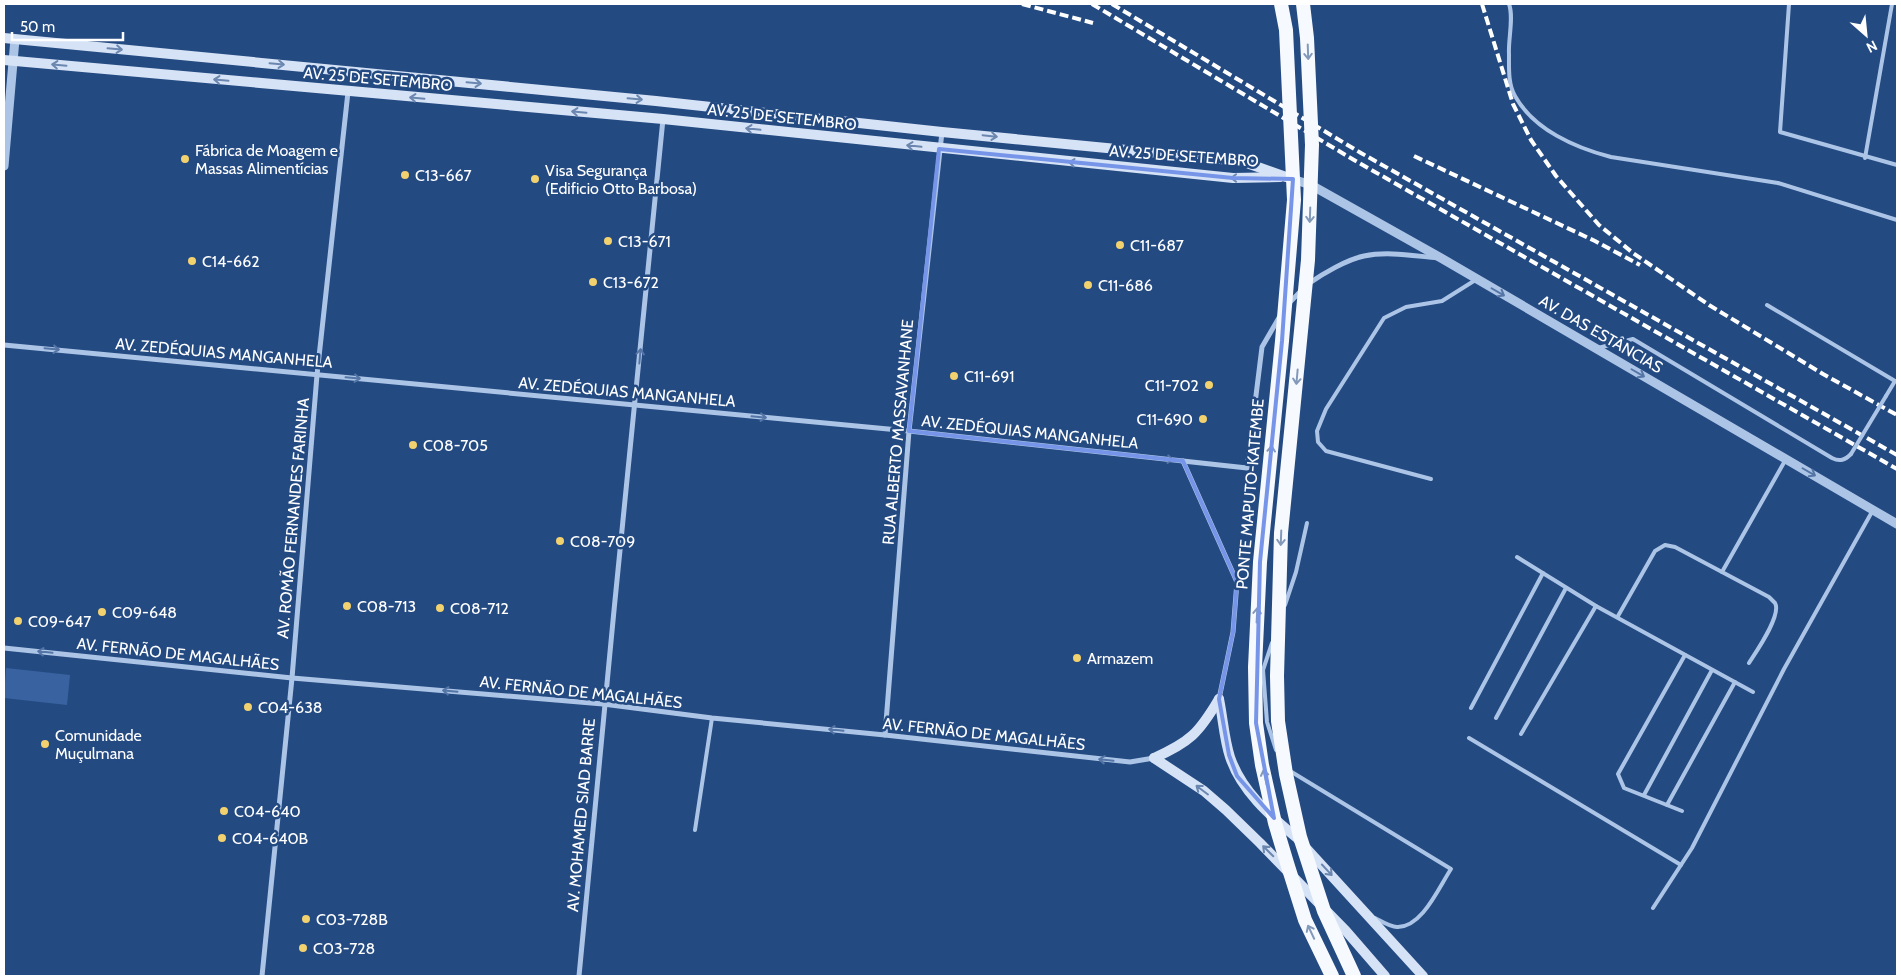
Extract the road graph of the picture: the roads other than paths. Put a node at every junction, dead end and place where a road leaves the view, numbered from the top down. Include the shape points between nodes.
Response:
1 (1281, 4) edge
2 (1303, 4) edge
3 (1509, 4) edge
4 (1789, 4) edge
5 (1892, 4) edge
6 (9, 39) edge
7 (9, 60) edge
8 (348, 92) junction
9 (663, 119) junction
10 (942, 132) junction
11 (939, 149) junction
12 (1865, 158) junction
13 (1897, 165) edge
14 (4, 166) edge
15 (1286, 177) junction
16 (1897, 220) edge
17 (1441, 258) junction
18 (1477, 280) junction
19 (1767, 305) dead end
20 (4, 345) edge
21 (1596, 348) junction
22 (317, 375) junction
23 (1896, 381) edge
24 (636, 405) junction
25 (909, 431) junction
26 (1786, 459) junction
27 (1183, 461) junction
28 (1431, 478) dead end
29 (1873, 510) junction
30 (1307, 523) dead end
31 (1897, 524) edge
32 (1517, 557) dead end
33 (1722, 572) junction
34 (1544, 574) junction
35 (1566, 588) junction
36 (1596, 606) junction
37 (1618, 616) junction
38 (4, 648) edge
39 (1685, 654) junction
40 (1748, 663) dead end
41 (1712, 670) junction
42 (292, 678) junction
43 (1735, 682) junction
44 (1753, 692) dead end
45 (1219, 699) junction
46 (604, 704) junction
47 (1471, 708) dead end
48 (712, 718) junction
49 (1496, 718) dead end
50 (1521, 734) dead end
51 (885, 735) junction
52 (1469, 738) dead end
53 (1154, 758) junction
54 (1644, 795) junction
55 (1667, 805) junction
56 (1682, 811) dead end
57 (694, 830) dead end
58 (1681, 865) junction
59 (1653, 908) dead end
60 (1369, 915) junction
61 (262, 976) edge
62 (578, 976) edge
63 (1332, 976) edge
64 (1354, 976) edge
65 (1385, 976) edge
66 (1423, 976) edge

63 -> 1 highway, PONTE MAPUTO-KATEMBE, bridge via 1305,920 1275,823 1256,723 1260,562 1294,200 1286,30
2 -> 64 highway, bridge via 1312,145 1308,260 1281,533 1278,721 1300,837 1324,911
3 - 16 lane via 1510,77 1515,95 1529,114 1565,140 1611,157 1778,183
4 - 12 lane via 1780,132
5 - 12 lane
6 - 7 street
6 -> 10 main road, AV. 25 DE SETEMBRO
8 -> 7 main road, AV. 25 DE SETEMBRO
7 - 14 street
9 -> 8 main road, AV. 25 DE SETEMBRO
8 - 22 street, AV. ROMÃO FERNANDES FARINHA
11 -> 9 main road, AV. 25 DE SETEMBRO
24 -> 9 street, AV. MOHAMED SIAD BARRE
10 - 11 street, RUA ALBERTO MASSAVANHANE
10 -> 15 main road, AV. 25 DE SETEMBRO via 1241,161
15 -> 11 main road, AV. 25 DE SETEMBRO via 1233,178
11 - 25 street, RUA ALBERTO MASSAVANHANE
12 - 13 lane
15 - 17 street, AV. DAS ESTÂNCIAS via 1311,185
17 - 18 street, AV. DAS ESTÂNCIAS
17 - 27 street, AV. ZEDÉQUIAS MANGANHELA via 1382,254 1362,256 1310,283 1290,301 1262,347 1248,468
18 -> 21 street, AV. DAS ESTÂNCIAS
18 - 28 lane via 1442,301 1406,307 1384,318 1326,409 1317,431 1318,442 1326,451
19 - 23 lane
20 -> 22 street, AV. ZEDÉQUIAS MANGANHELA
21 - 23 lane, bridge via 1633,339 1837,461 1850,454
21 -> 26 street, AV. DAS ESTÂNCIAS
22 -> 24 street, AV. ZEDÉQUIAS MANGANHELA
22 - 42 street, AV. ROMÃO FERNANDES FARINHA
24 -> 25 street, AV. ZEDÉQUIAS MANGANHELA
24 - 46 street, AV. MOHAMED SIAD BARRE
25 -> 27 street, AV. ZEDÉQUIAS MANGANHELA
25 - 51 street, RUA ALBERTO MASSAVANHANE
26 -> 29 street, AV. DAS ESTÂNCIAS
26 - 33 lane
27 - 45 street via 1237,582 1233,632
29 - 31 street, AV. DAS ESTÂNCIAS
29 - 58 lane via 1784,669
30 - 60 lane via 1296,572 1263,670 1267,722 1282,767 1451,868 1422,915 1411,925 1396,928
32 - 34 lane
33 - 37 lane via 1665,544 1655,551
33 - 40 lane via 1769,597 1775,604 1776,613
34 - 35 lane
34 - 47 lane
35 - 36 lane
35 - 49 lane
36 - 37 lane
36 - 50 lane
37 - 39 lane
42 -> 38 street, AV. FERNÃO DE MAGALHÃES
39 - 41 lane
39 - 54 lane via 1618,774 1624,788
41 - 43 lane
41 - 54 lane
46 -> 42 street, AV. FERNÃO DE MAGALHÃES
42 - 61 street, AV. ROMÃO FERNANDES FARINHA
43 - 44 lane
43 - 55 lane
45 - 53 main road via 1206,722 1192,737
45 -> 60 main road via 1229,755 1237,776 1252,796 1296,837
46 - 48 street, AV. FERNÃO DE MAGALHÃES
46 - 62 street, AV. MOHAMED SIAD BARRE
51 -> 48 street, AV. FERNÃO DE MAGALHÃES
48 - 57 lane
53 -> 51 street, AV. FERNÃO DE MAGALHÃES via 1130,762
52 - 58 lane
65 -> 53 main road via 1239,822 1204,791
54 - 55 lane
55 - 56 lane
58 - 59 lane
60 - 66 main road

